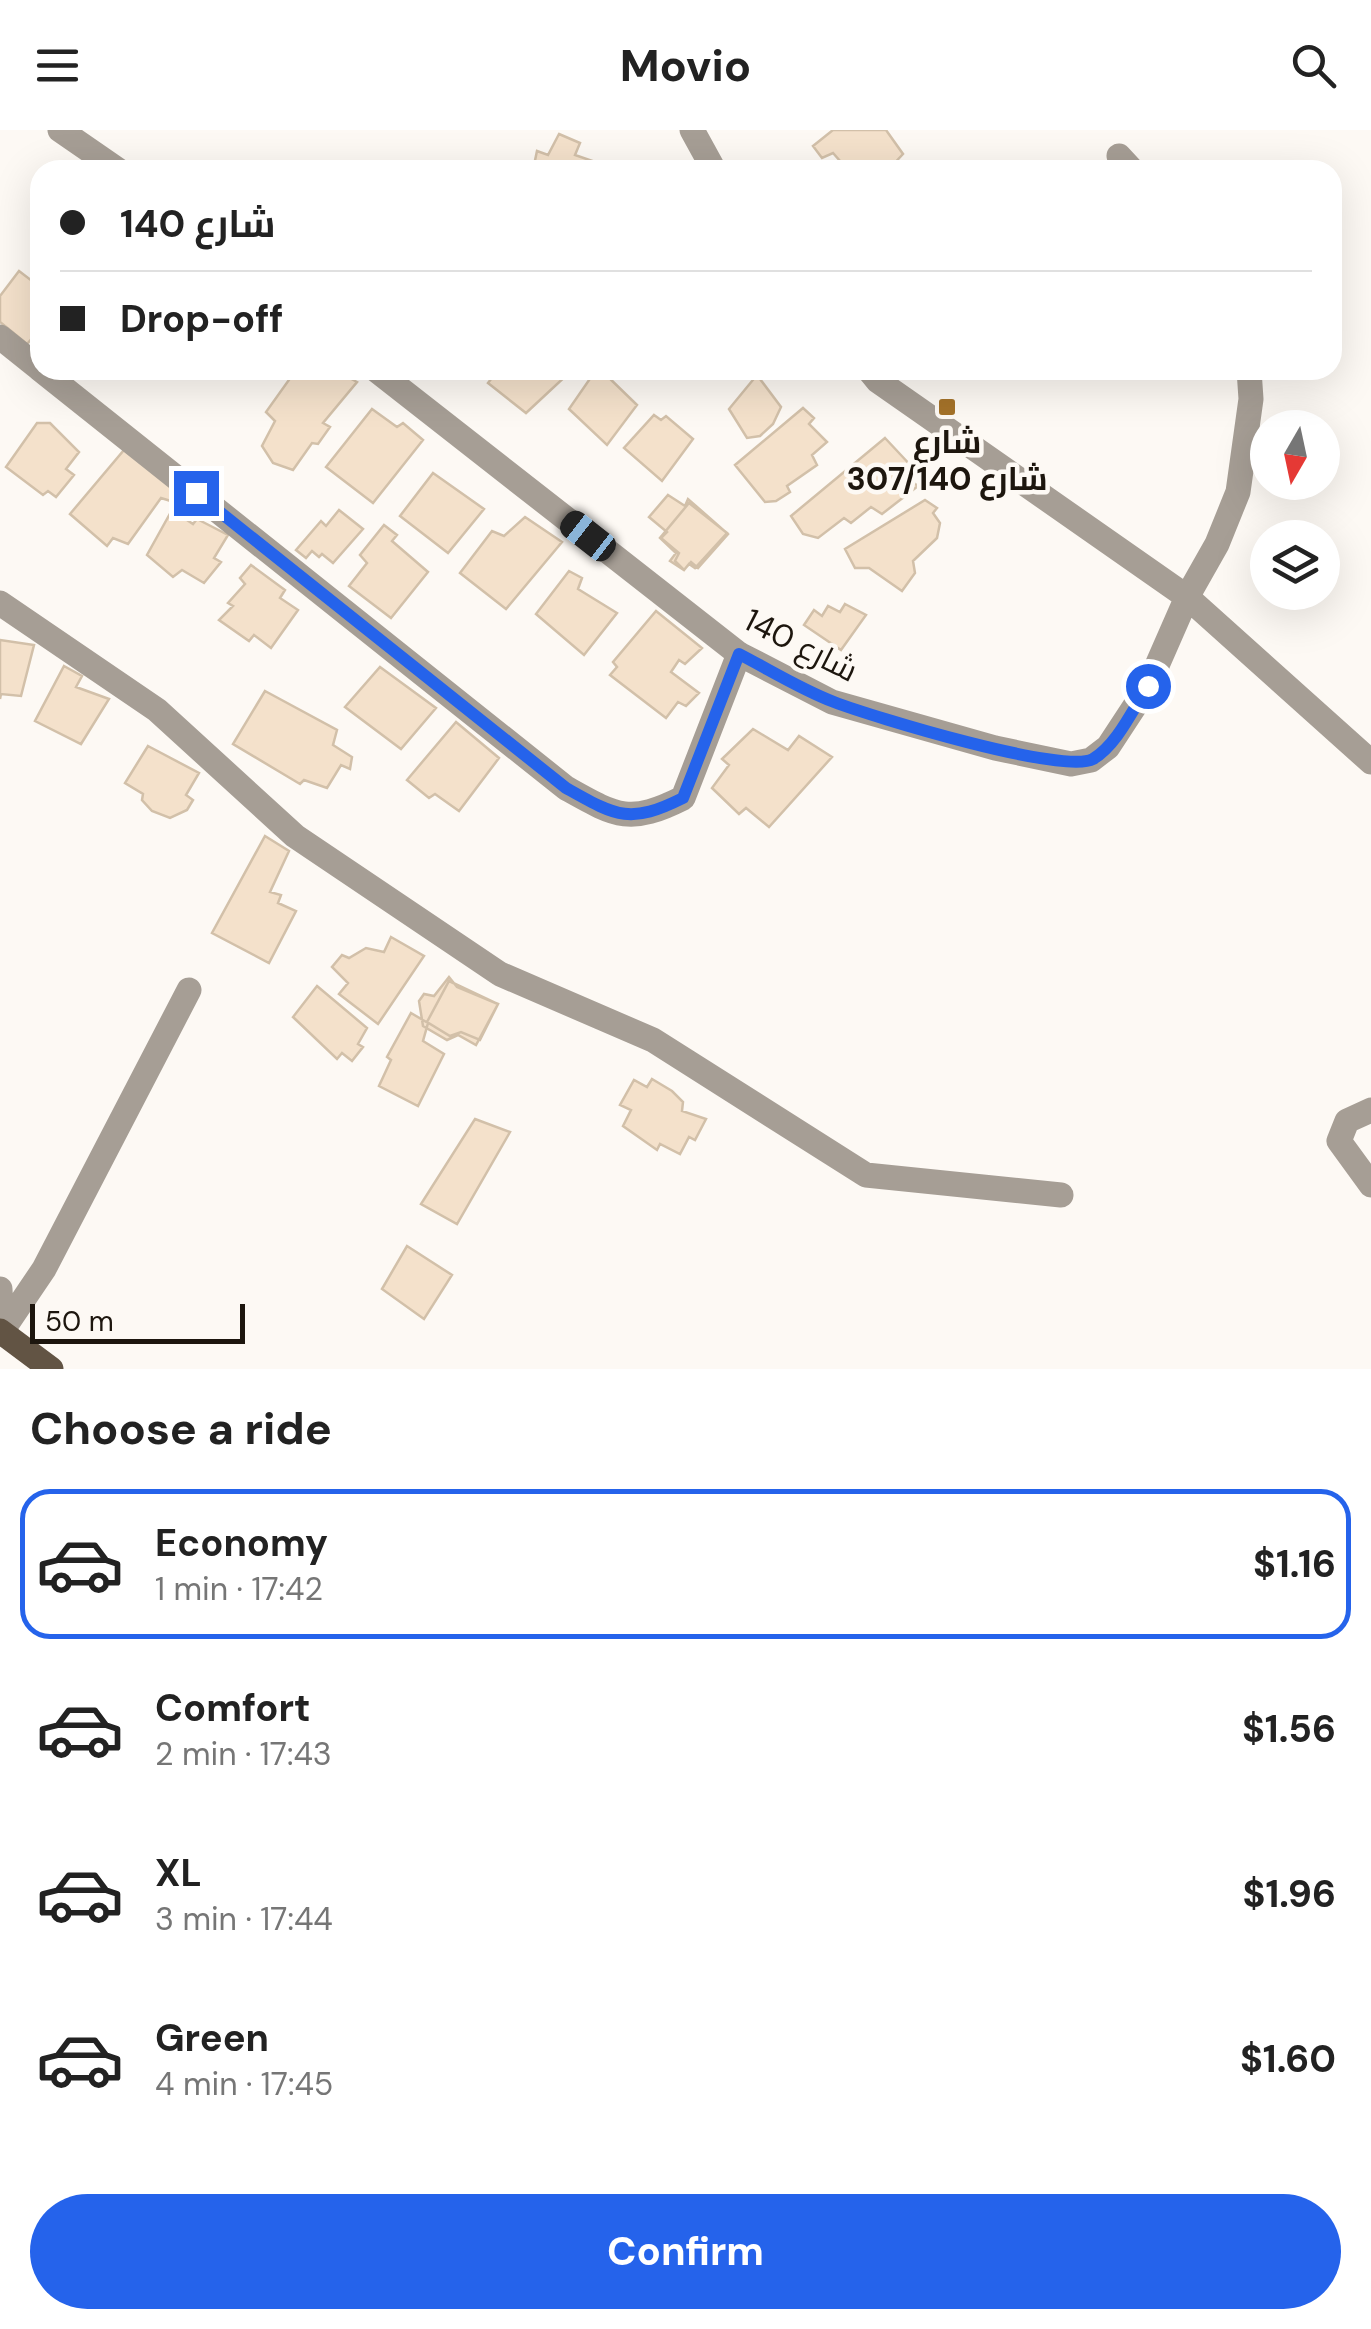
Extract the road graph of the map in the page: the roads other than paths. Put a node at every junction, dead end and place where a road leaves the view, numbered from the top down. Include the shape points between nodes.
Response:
1 (60, 130) edge
2 (692, 130) edge
3 (104, 160) edge
4 (708, 160) edge
5 (0, 337) edge
6 (30, 362) edge
7 (53, 380) edge
8 (389, 380) edge
9 (877, 380) edge
10 (1250, 380) edge
11 (1187, 597) junction
12 (0, 603) edge
13 (739, 654) junction
14 (1371, 762) edge
15 (189, 990) dead end
16 (1371, 1110) edge
17 (1371, 1185) edge
18 (1062, 1195) dead end
19 (0, 1288) edge
20 (1, 1333) edge
21 (50, 1369) edge

1 - 3 street
2 - 4 street
5 - 6 street
7 - 13 street via 566,788 616,816 650,814 683,798
8 - 13 street, شارع 140
9 - 11 street
10 - 11 street, شارع 140 via 1238,492
11 - 13 street, شارع 140 via 1148,686 1108,747 1071,764 832,702
11 - 14 street
12 - 18 street via 157,710 295,836 500,974 653,1040 866,1176
15 - 20 street via 44,1269
16 - 17 street via 1347,1121 1339,1142
19 - 20 street
20 - 21 main road

